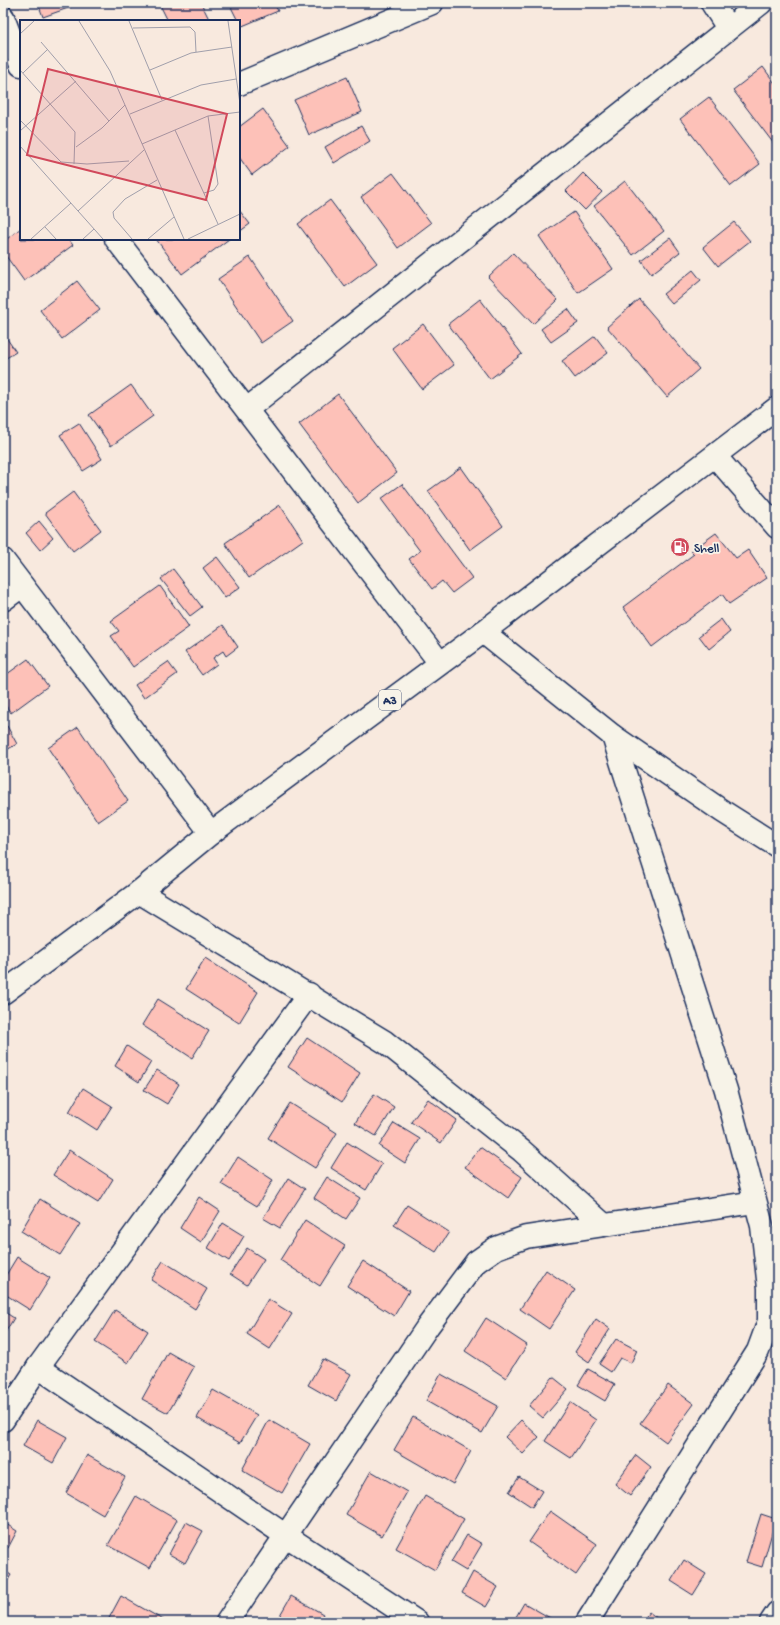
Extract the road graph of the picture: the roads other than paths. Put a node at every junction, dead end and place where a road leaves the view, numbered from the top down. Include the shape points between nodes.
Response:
1 (432, 3) edge
2 (712, 3) edge
3 (761, 3) edge
4 (3, 17) edge
5 (728, 28) junction
6 (20, 62) edge
7 (240, 84) edge
8 (117, 240) edge
9 (777, 408) edge
10 (247, 409) junction
11 (715, 456) junction
12 (777, 527) edge
13 (3, 560) edge
14 (22, 586) junction
15 (3, 600) edge
16 (483, 632) junction
17 (440, 663) junction
18 (613, 736) junction
19 (211, 833) junction
20 (777, 846) edge
21 (139, 892) junction
22 (3, 994) edge
23 (309, 994) junction
24 (755, 1202) junction
25 (604, 1225) junction
26 (38, 1367) junction
27 (3, 1420) edge
28 (285, 1535) junction
29 (777, 1613) edge
30 (227, 1622) edge
31 (417, 1622) edge
32 (586, 1622) edge
33 (771, 1622) edge

1 - 7 main road
2 - 5 main road
3 - 5 main road
4 - 6 main road
5 - 10 main road
8 - 10 main road
9 - 11 main road, A3
10 - 17 main road
11 - 12 main road
11 - 16 main road, A3
13 - 14 main road
14 - 15 main road
14 - 19 main road
16 - 17 main road, A3
16 - 18 main road
17 - 19 main road, A3
18 - 20 main road
18 - 24 main road via 726,1090
19 - 21 main road, A3
21 - 22 main road, A3
21 - 23 main road
23 - 25 main road via 385,1042 522,1151
23 - 26 main road
24 - 25 main road
24 - 32 main road via 762,1226 769,1288 769,1321 758,1351
25 - 28 main road via 526,1237 496,1248 476,1262 428,1326
26 - 27 main road
26 - 28 main road
28 - 30 main road
28 - 31 main road
29 - 33 main road

